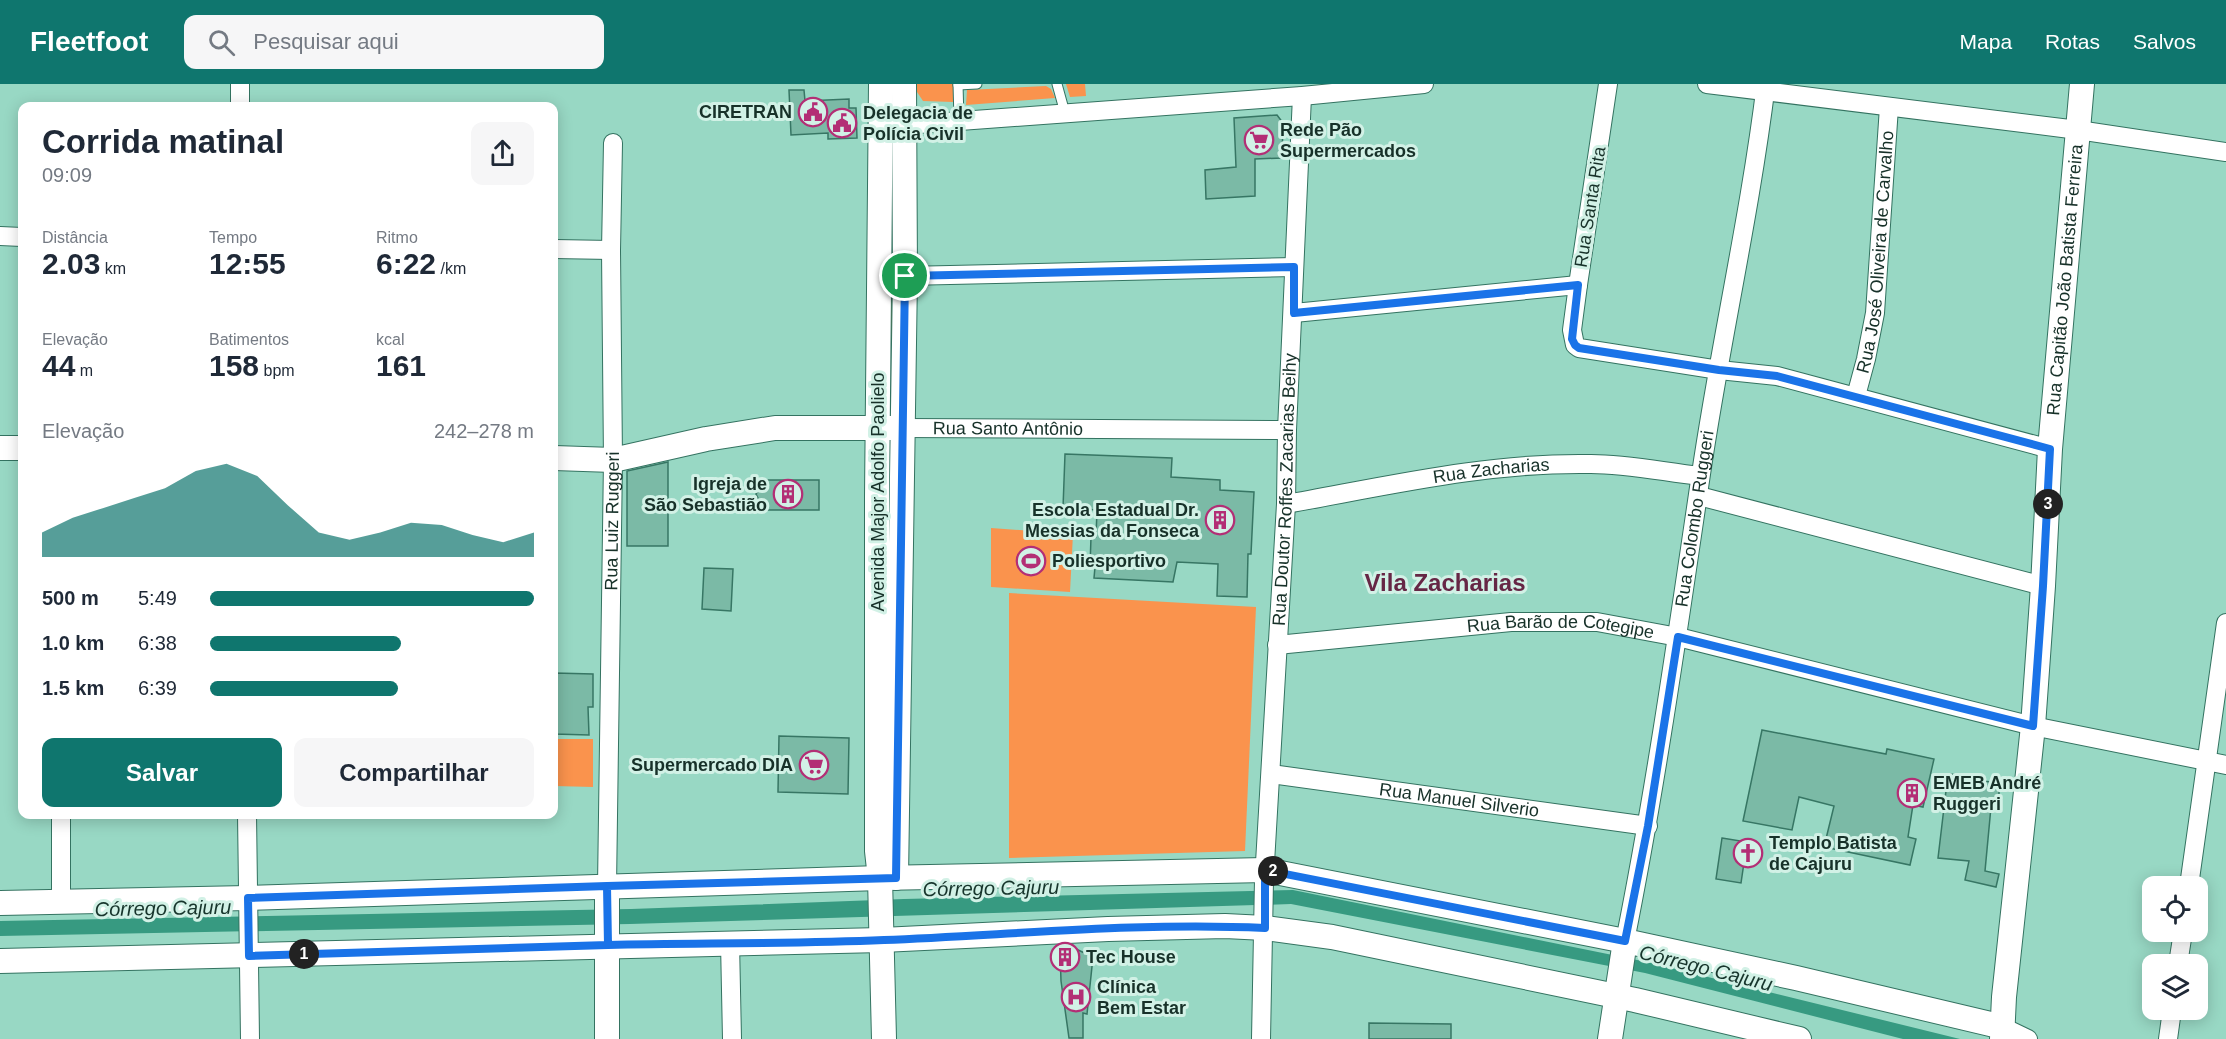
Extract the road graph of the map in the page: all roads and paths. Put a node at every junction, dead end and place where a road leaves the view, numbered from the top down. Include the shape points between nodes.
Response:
1 (240, 84) edge
2 (881, 84) edge
3 (904, 84) edge
4 (958, 84) edge
5 (977, 84) edge
6 (1057, 84) edge
7 (1424, 84) edge
8 (1608, 84) edge
9 (1707, 84) edge
10 (2082, 84) edge
11 (1369, 87) edge
12 (1765, 87) edge
13 (1303, 90) edge
14 (240, 102) edge
15 (1889, 106) junction
16 (1065, 113) junction
17 (959, 120) junction
18 (893, 126) junction
19 (2078, 130) junction
20 (613, 142) dead end
21 (2226, 152) edge
22 (0, 236) edge
23 (18, 237) edge
24 (558, 249) edge
25 (611, 250) junction
26 (1294, 267) junction
27 (905, 276) junction
28 (1578, 285) junction
29 (1294, 313) junction
30 (1719, 370) junction
31 (1856, 396) junction
32 (878, 428) junction
33 (902, 428) junction
34 (1287, 430) junction
35 (0, 448) edge
36 (18, 448) edge
37 (2050, 449) junction
38 (558, 458) edge
39 (613, 460) junction
40 (1700, 476) junction
41 (1699, 496) junction
42 (1286, 504) junction
43 (2043, 586) junction
44 (2226, 623) edge
45 (1678, 637) junction
46 (1276, 645) junction
47 (2033, 726) junction
48 (2206, 762) junction
49 (2226, 765) edge
50 (1271, 774) junction
51 (61, 819) edge
52 (247, 819) edge
53 (1648, 826) junction
54 (1265, 875) junction
55 (2190, 876) edge
56 (886, 885) junction
57 (608, 893) junction
58 (61, 902) junction
59 (0, 903) edge
60 (248, 904) junction
61 (1265, 922) junction
62 (882, 934) junction
63 (608, 938) junction
64 (730, 942) junction
65 (1624, 947) junction
66 (249, 948) junction
67 (0, 961) edge
68 (1616, 992) junction
69 (2171, 1020) edge
70 (2002, 1033) edge
71 (250, 1039) edge
72 (607, 1039) edge
73 (732, 1039) edge
74 (884, 1039) edge
75 (1261, 1039) edge
76 (1610, 1039) edge
77 (1799, 1039) edge
78 (2028, 1039) edge
79 (2168, 1039) edge

1 - 14 street
2 - 18 main road, Avenida Major Adolfo Paolielo
3 - 18 main road, Avenida Major Adolfo Paolielo
4 - 5 lane
4 - 17 lane
6 - 16 lane
7 - 11 street
8 - 28 street, Rua Santa Rita
9 - 12 street
10 - 19 main road, Rua Capitão João Batista Ferreira
11 - 13 street
12 - 15 street
12 - 30 street, Rua Colombo Ruggeri
13 - 16 street
13 - 26 street, Rua Doutor Roffes Zacarias Beihy
15 - 19 street
15 - 31 street, Rua José Oliveira de Carvalho via 1875,313
16 - 17 street
17 - 18 street
18 - 27 main road, Avenida Major Adolfo Paolielo
18 - 32 main road, Avenida Major Adolfo Paolielo
19 - 21 street
19 - 37 main road, Rua Capitão João Batista Ferreira
20 - 25 street, Rua Luiz Ruggeri
22 - 23 street
24 - 25 street
25 - 39 street, Rua Luiz Ruggeri
26 - 27 street
26 - 29 street, Rua Doutor Roffes Zacarias Beihy
27 - 33 main road, Avenida Major Adolfo Paolielo
28 - 29 street
28 - 30 street, Rua Santa Rita via 1572,339 1579,348
29 - 34 street, Rua Doutor Roffes Zacarias Beihy
30 - 31 street, Rua Santa Rita via 1777,376
30 - 40 street, Rua Colombo Ruggeri
31 - 37 street, Rua Santa Rita
32 - 33 main road, Rua Santo Antônio
32 - 39 main road, Rua Santo Antônio via 775,428
32 - 56 main road, Avenida Major Adolfo Paolielo via 877,852
33 - 34 street, Rua Santo Antônio
33 - 56 main road, Avenida Major Adolfo Paolielo
34 - 42 street, Rua Doutor Roffes Zacarias Beihy
35 - 36 main road
37 - 43 main road, Rua Capitão João Batista Ferreira
38 - 39 main road, Rua Santo Antônio
39 - 57 street, Rua Luiz Ruggeri
40 - 41 street, Rua Colombo Ruggeri
40 - 42 street, Rua Zacharias via 1593,464 1542,464 1482,469
41 - 43 street
41 - 45 street, Rua Colombo Ruggeri
42 - 46 street, Rua Doutor Roffes Zacarias Beihy
43 - 47 main road, Rua Capitão João Batista Ferreira
44 - 48 street
45 - 46 street, Rua Barão de Cotegipe via 1597,622 1541,621
45 - 47 street, Rua Barão de Cotegipe
45 - 53 street, Rua Colombo Ruggeri
46 - 50 street, Rua Doutor Roffes Zacarias Beihy
47 - 48 street, Rua Barão de Cotegipe
47 - 70 main road, Rua Capitão João Batista Ferreira
48 - 49 street, Rua Barão de Cotegipe
48 - 55 street
50 - 53 street, Rua Manuel Silverio
50 - 54 street, Rua Doutor Roffes Zacarias Beihy
51 - 58 street
52 - 60 street
53 - 65 street, Rua Colombo Ruggeri
54 - 56 main road
54 - 61 street, Rua Doutor Roffes Zacarias Beihy
54 - 65 main road
56 - 57 main road
56 - 62 main road
57 - 60 main road
57 - 63 main road
58 - 59 main road
58 - 60 main road
60 - 66 street
61 - 62 main road
61 - 68 main road
61 - 75 street, Rua Doutor Roffes Zacarias Beihy
62 - 64 main road
62 - 74 main road
63 - 64 main road
63 - 66 main road
63 - 72 main road
64 - 73 street
65 - 68 main road
65 - 70 main road via 1796,978
66 - 67 main road
66 - 71 street
68 - 76 main road
68 - 77 main road
69 - 79 street
70 - 78 street

